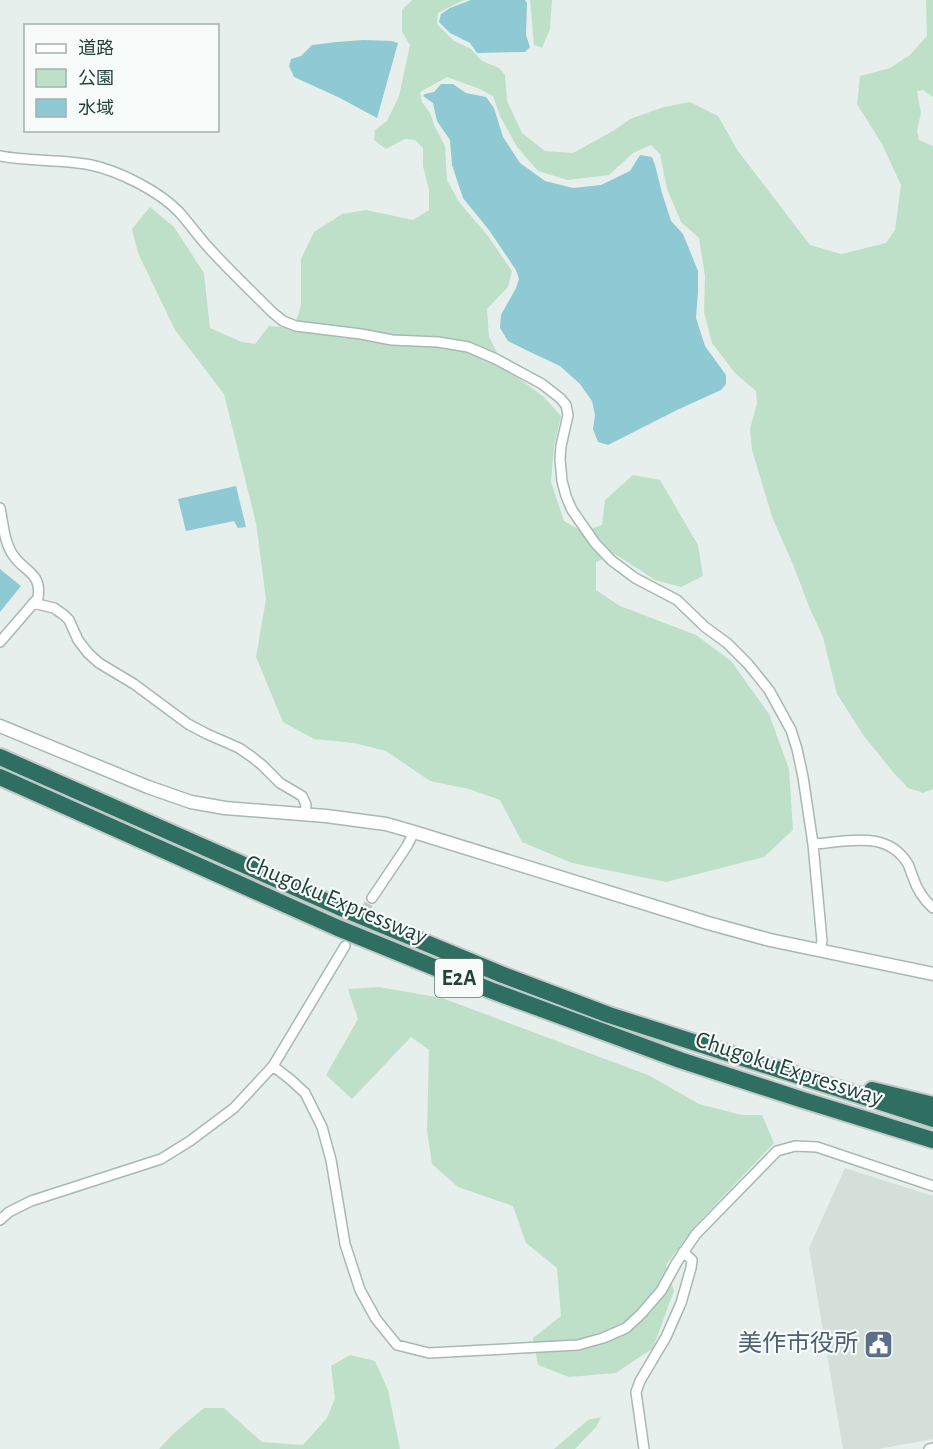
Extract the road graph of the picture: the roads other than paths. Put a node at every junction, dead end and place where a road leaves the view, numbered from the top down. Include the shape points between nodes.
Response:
1 (0, 156) edge
2 (0, 508) edge
3 (33, 603) junction
4 (0, 642) edge
5 (0, 726) edge
6 (0, 757) edge
7 (0, 777) edge
8 (305, 814) junction
9 (414, 832) junction
10 (813, 844) junction
11 (372, 898) tunnel mouth
12 (933, 908) edge
13 (345, 946) tunnel mouth
14 (820, 950) junction
15 (933, 974) edge
16 (714, 1050) junction
17 (273, 1066) junction
18 (933, 1105) edge
19 (834, 1110) junction
20 (933, 1119) edge
21 (933, 1140) edge
22 (933, 1151) edge
23 (933, 1186) edge
24 (0, 1220) edge
25 (683, 1252) junction
26 (645, 1449) edge

1 - 10 street via 91,165 135,181 178,211 213,253 282,321 392,340 468,347 542,384 560,398 568,415 561,446 562,481 572,510 611,560 677,600 728,643 769,690 797,749
2 - 3 street via 13,555 38,580 38,598
3 - 4 street
3 - 8 street via 64,615 78,640 99,663 188,723 252,757 280,783 302,796
5 - 8 street via 191,802
6 - 16 highway, Chugoku Expressway / E2A via 503,975
7 - 19 highway, Chugoku Expressway / E2A via 338,928 490,990 680,1060
8 - 9 street via 386,824
9 - 11 street
9 - 14 street via 708,923
10 - 12 street via 862,838 884,843 908,864 916,886
10 - 14 street
13 - 17 street
14 - 15 street
16 - 18 highway
16 - 20 highway, Chugoku Expressway / E2A
17 - 24 street via 234,1108 161,1159 31,1201
17 - 25 street via 305,1093 322,1128 345,1244 360,1290 397,1345 429,1353 578,1345 603,1338 626,1328 641,1314 661,1291
19 - 21 highway, Chugoku Expressway / E2A
19 - 22 highway via 858,1128
23 - 25 street via 818,1147 795,1146 777,1151
25 - 26 street via 692,1260 681,1302 636,1392

